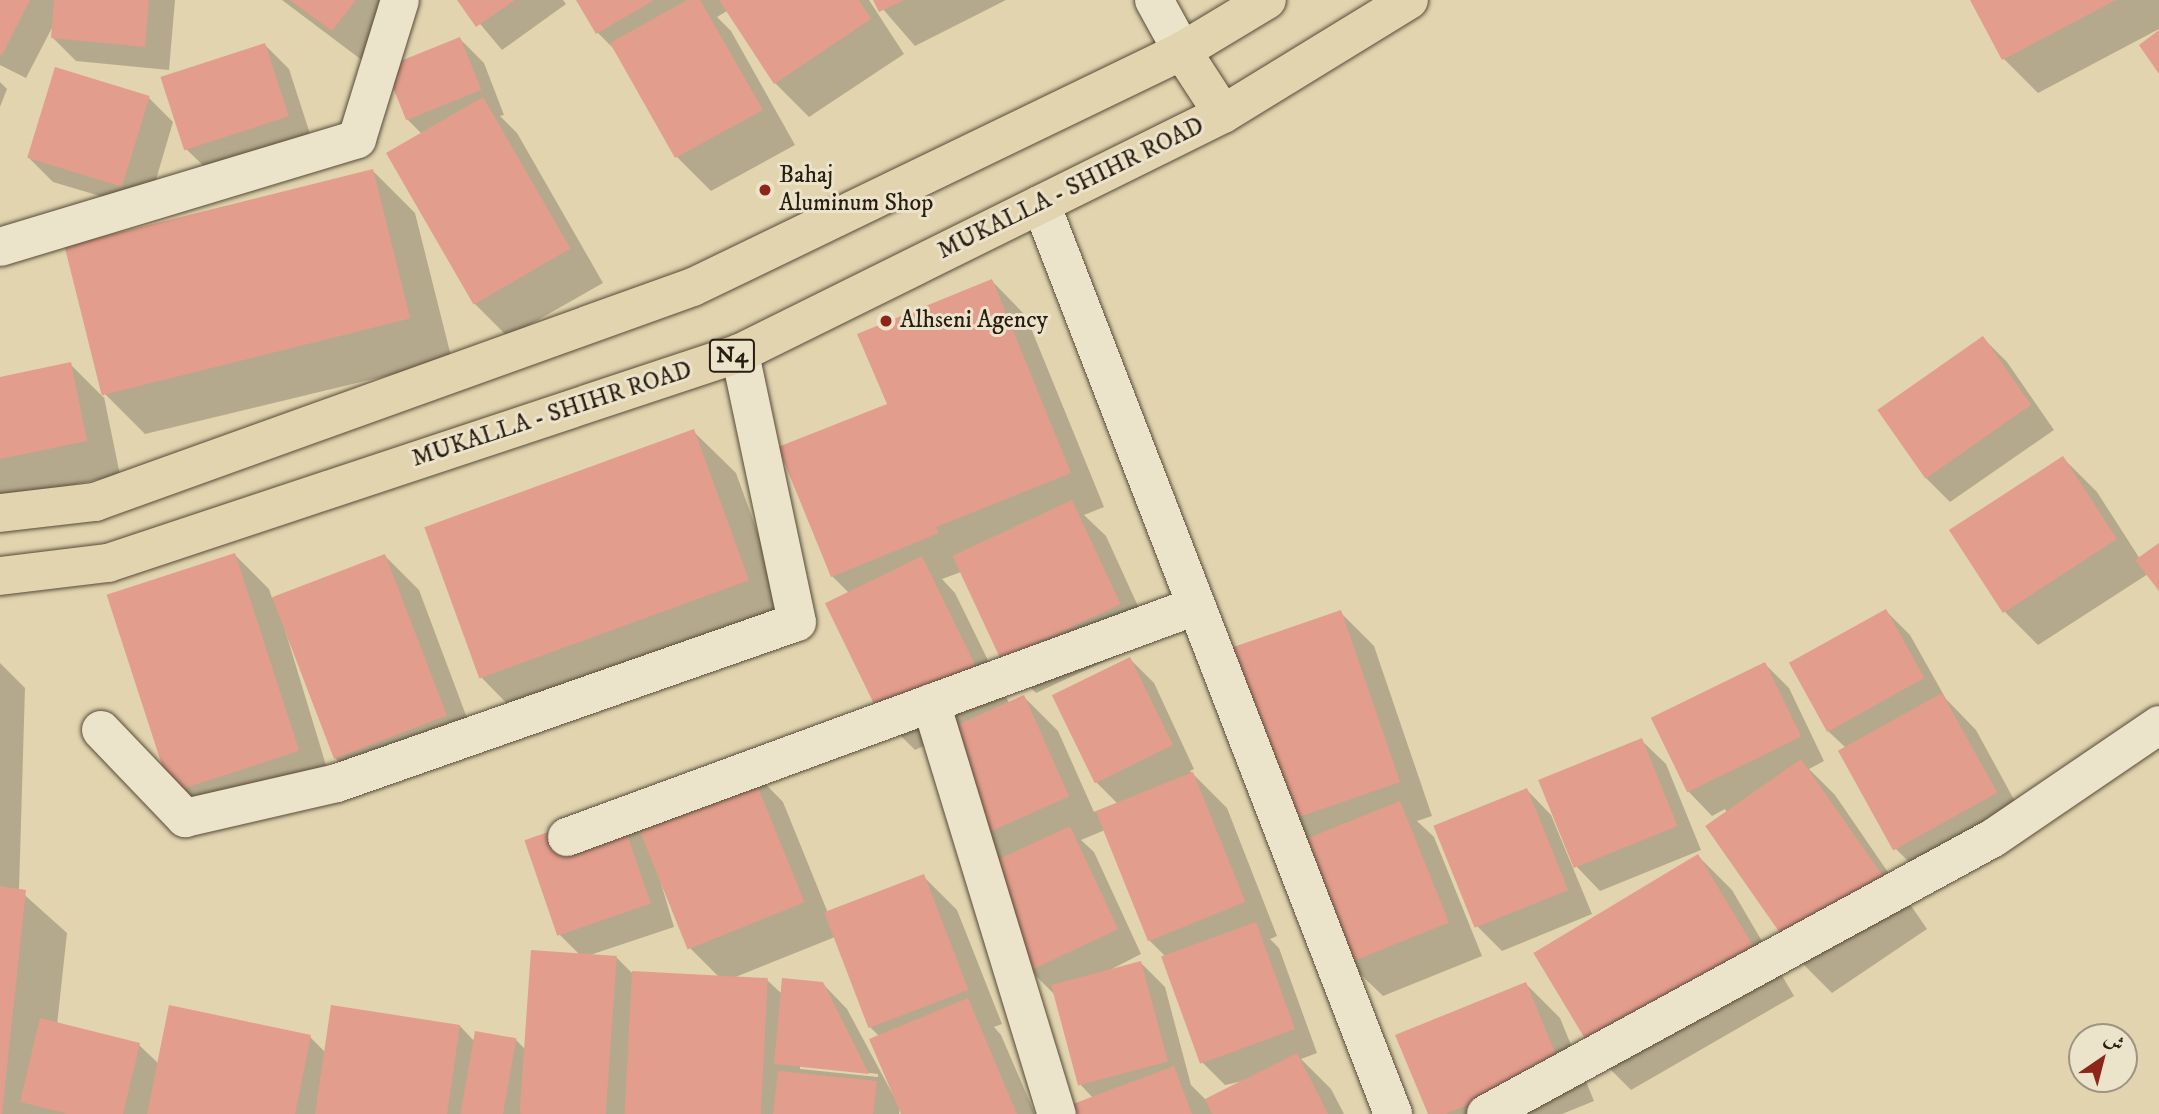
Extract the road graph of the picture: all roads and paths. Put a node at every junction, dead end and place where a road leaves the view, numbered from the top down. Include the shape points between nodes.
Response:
1 (400, 0) edge
2 (1154, 0) edge
3 (1267, 0) edge
4 (1409, 0) edge
5 (1182, 51) junction
6 (1223, 114) junction
7 (1041, 204) junction
8 (0, 247) edge
9 (740, 353) junction
10 (0, 513) edge
11 (0, 576) edge
12 (1196, 606) junction
13 (931, 703) junction
14 (2159, 725) edge
15 (101, 730) dead end
16 (567, 837) dead end
17 (1057, 1114) edge
18 (1393, 1114) edge
19 (1486, 1114) edge

1 - 8 street via 357,139
2 - 5 street
3 - 5 highway
4 - 6 highway, MUKALLA - SHIHR ROAD / N4
5 - 6 highway
5 - 10 highway via 693,287 95,502
6 - 7 highway, MUKALLA - SHIHR ROAD / N4
7 - 9 highway, MUKALLA - SHIHR ROAD / N4
7 - 12 street
9 - 11 highway, MUKALLA - SHIHR ROAD / N4 via 108,562
9 - 15 street via 797,622 337,783 185,818
12 - 13 street
12 - 18 street
13 - 16 street
13 - 17 street
14 - 19 street via 1993,838

